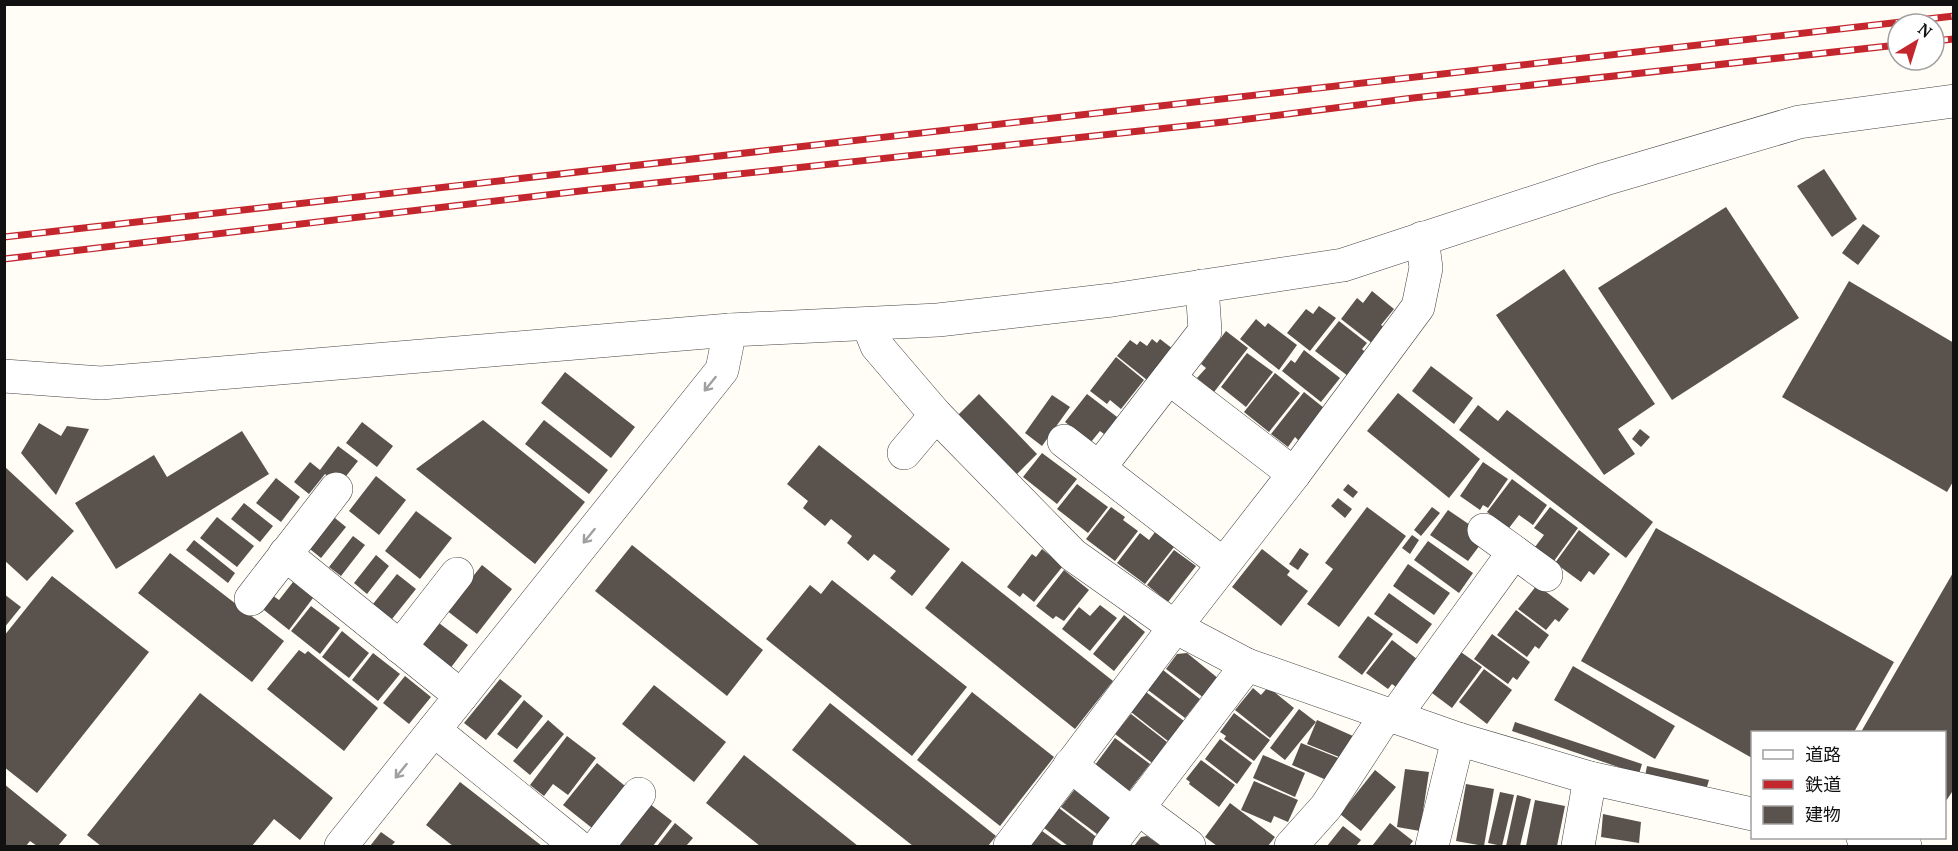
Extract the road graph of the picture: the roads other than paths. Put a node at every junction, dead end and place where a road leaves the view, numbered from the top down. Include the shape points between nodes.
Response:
1 (1953, 101) edge
2 (1422, 238) junction
3 (1202, 286) junction
4 (868, 324) junction
5 (730, 330) junction
6 (4, 376) edge
7 (1169, 378) junction
8 (936, 415) junction
9 (1064, 441) dead end
10 (904, 453) dead end
11 (1099, 468) junction
12 (1294, 474) junction
13 (336, 489) dead end
14 (1484, 530) dead end
15 (1514, 552) junction
16 (285, 554) junction
17 (1223, 564) junction
18 (457, 574) dead end
19 (1546, 575) dead end
20 (251, 599) dead end
21 (1175, 627) junction
22 (400, 647) junction
23 (1247, 665) junction
24 (461, 696) junction
25 (1390, 716) junction
26 (434, 730) junction
27 (1458, 739) junction
28 (1070, 765) junction
29 (1590, 778) junction
30 (639, 794) dead end
31 (1136, 812) junction
32 (1751, 813) edge
33 (1872, 839) edge
34 (341, 846) edge
35 (577, 846) edge
36 (598, 846) edge
37 (1010, 846) edge
38 (1109, 846) edge
39 (1189, 846) edge
40 (1291, 846) edge
41 (1432, 846) edge
42 (1578, 846) edge
43 (1905, 846) edge

1 - 2 street via 1799,122
2 - 3 street via 1343,265
2 - 12 street via 1426,268 1418,307
3 - 4 street via 938,320
3 - 7 street via 1205,331
4 - 5 street
4 - 8 street via 877,346
5 - 6 street via 101,383
5 -> 24 street via 722,370
7 - 11 street
7 - 12 street
8 - 10 street
8 - 21 street via 1073,555
9 - 11 street
11 - 17 street
12 - 17 street
13 - 16 street
14 - 15 street
15 - 19 street
15 - 25 street
16 - 20 street
16 - 22 street
17 - 21 street
18 - 22 street
21 - 23 street
21 - 28 street
22 - 24 street
23 - 25 street
23 - 31 street
24 - 26 street
25 - 27 street
25 - 40 street via 1326,807
26 -> 34 street
26 - 35 street
27 - 29 street
27 - 41 street
28 - 31 street
28 - 37 street
29 - 32 street
29 - 42 street
30 - 36 street
31 - 38 street
31 - 39 street
33 - 43 street

